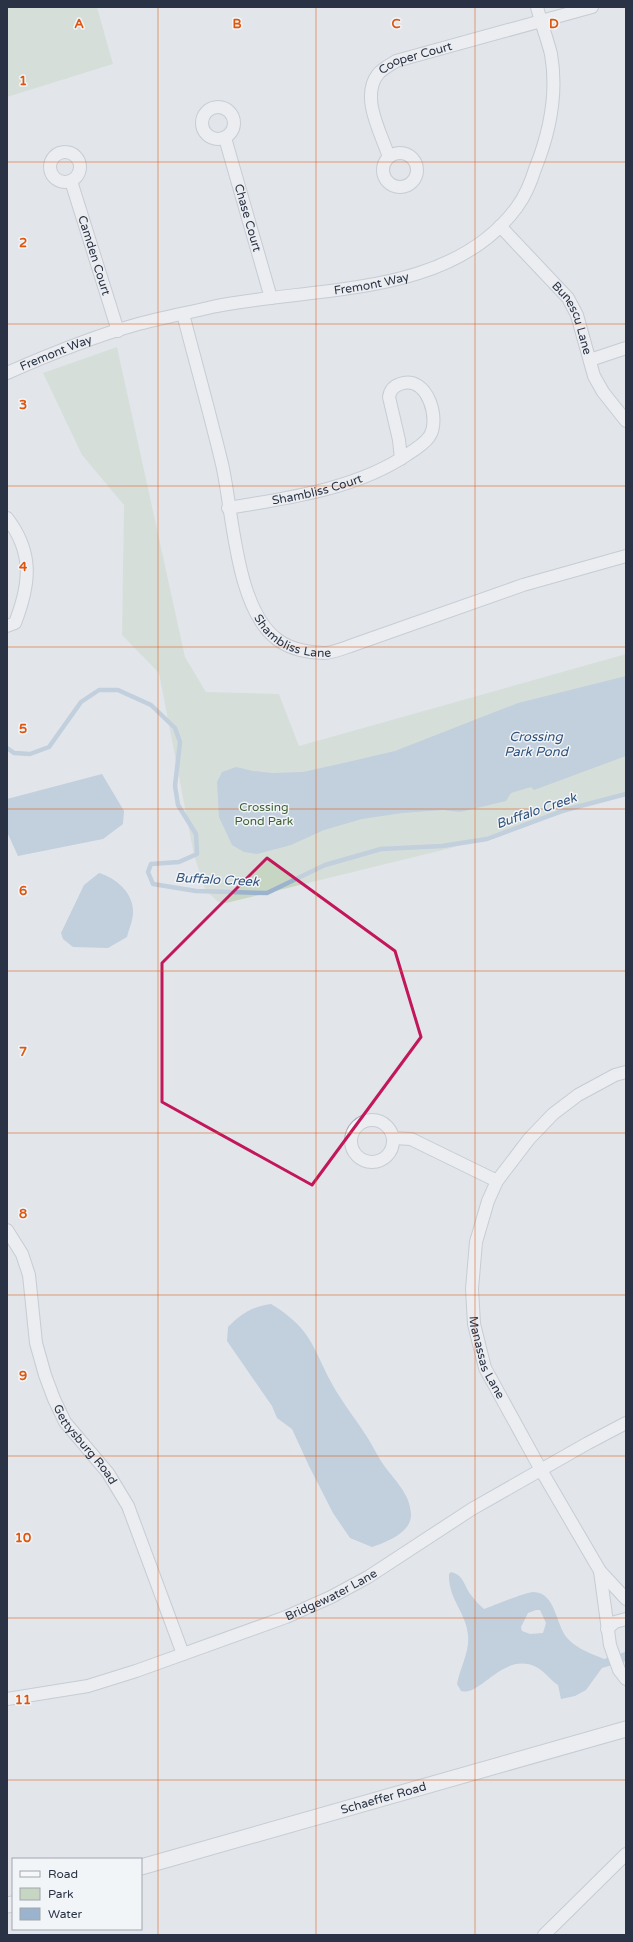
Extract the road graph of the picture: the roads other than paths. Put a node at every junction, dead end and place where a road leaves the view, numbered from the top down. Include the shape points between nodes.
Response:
1 (537, 7) edge
2 (592, 7) edge
3 (541, 21) junction
4 (225, 138) dead end
5 (389, 158) dead end
6 (71, 181) dead end
7 (500, 226) junction
8 (271, 298) junction
9 (182, 314) junction
10 (118, 331) junction
11 (626, 348) edge
12 (590, 360) junction
13 (7, 373) edge
14 (626, 422) edge
15 (401, 459) junction
16 (228, 508) junction
17 (7, 518) edge
18 (626, 556) edge
19 (7, 626) edge
20 (626, 1072) edge
21 (393, 1138) dead end
22 (497, 1181) junction
23 (7, 1230) edge
24 (626, 1423) edge
25 (541, 1470) junction
26 (600, 1571) junction
27 (626, 1599) edge
28 (626, 1619) edge
29 (607, 1629) junction
30 (183, 1654) junction
31 (622, 1674) edge
32 (7, 1699) edge
33 (626, 1729) edge
34 (626, 1854) edge
35 (142, 1867) edge
36 (544, 1935) edge

1 - 3 street, Fremont Way
2 - 3 street, Cooper Court
3 - 5 street, Cooper Court via 396,61 378,73 371,86 370,102
3 - 7 street, Fremont Way via 550,54 554,88 551,119 544,148 531,181 518,206
4 - 8 street, Chase Court
6 - 10 street, Camden Court
7 - 8 street, Fremont Way via 472,249 433,269 363,286
7 - 12 street, Bunescu Lane via 568,298 577,316
8 - 9 street, Fremont Way
9 - 10 street, Fremont Way
9 - 16 street, Shambliss Lane via 222,466
10 - 13 street, Fremont Way
11 - 12 street
12 - 14 street, Bunescu Lane via 594,376
15 - 15 street, Shambliss Court via 426,441 433,430 428,397 414,382 395,386 389,397
15 - 16 street, Shambliss Court via 340,485 287,498
16 - 18 street, Shambliss Lane via 249,598 261,622 278,640 300,650 325,653 353,645 523,586
17 - 19 street via 20,537 25,552 27,573 24,598 15,623
20 - 22 street, Manassas Lane via 615,1075 578,1095 553,1114 529,1138
21 - 22 street via 411,1139
22 - 25 street, Manassas Lane via 476,1242 472,1289 474,1324 485,1368
23 - 30 street, Gettysburg Road via 22,1254 29,1275 36,1343 54,1399 65,1422 108,1473 128,1506
24 - 25 street, Bridgewater Lane
25 - 26 street, Manassas Lane
25 - 30 street, Bridgewater Lane via 472,1509 368,1577 332,1597 286,1617
26 - 27 street
26 - 29 street, Manassas Lane
28 - 29 street via 615,1622
29 - 31 street, Manassas Lane via 610,1645
30 - 32 street, Bridgewater Lane via 88,1686
33 - 35 street, Schaeffer Road
34 - 36 street

